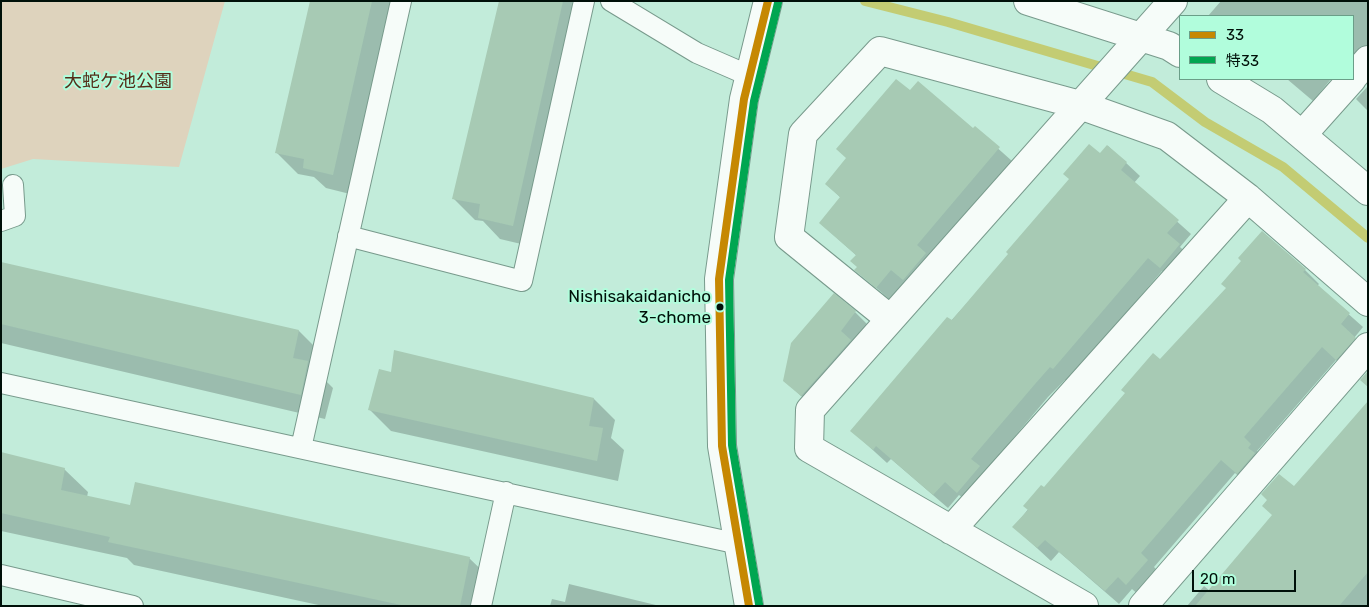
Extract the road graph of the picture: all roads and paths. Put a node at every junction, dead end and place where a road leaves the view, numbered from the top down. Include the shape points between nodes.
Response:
1 (401, 1) edge
2 (584, 1) edge
3 (611, 1) edge
4 (768, 1) edge
5 (1028, 1) edge
6 (1173, 1) edge
7 (1141, 37) junction
8 (1179, 52) edge
9 (1368, 60) edge
10 (750, 76) junction
11 (1354, 76) edge
12 (1223, 80) edge
13 (1350, 80) edge
14 (1080, 105) junction
15 (1302, 135) junction
16 (13, 185) dead end
17 (1368, 191) edge
18 (1248, 198) junction
19 (1, 221) edge
20 (348, 236) junction
21 (1368, 302) edge
22 (890, 319) junction
23 (1368, 347) edge
24 (1, 383) edge
25 (301, 448) junction
26 (506, 492) junction
27 (952, 530) junction
28 (739, 544) junction
29 (1, 574) edge
30 (133, 606) edge
31 (481, 606) edge
32 (749, 606) edge
33 (1084, 606) edge
34 (1143, 606) edge

1 - 20 lane
2 - 20 lane via 522,280
3 - 10 lane via 697,53
4 - 10 street
5 - 7 street
6 - 7 street
7 - 8 street
7 - 14 street
9 - 11 street
10 - 28 street via 719,279 722,446
12 - 15 street via 1272,110
13 - 15 street
14 - 18 street via 1167,136
14 - 22 street
14 - 22 street via 880,51 803,134 789,237
15 - 17 street
16 - 19 lane via 15,216
18 - 21 street
18 - 27 street
20 - 25 lane
22 - 27 street via 810,410 809,448
23 - 34 street
24 - 25 lane
25 - 26 lane
26 - 28 lane
26 - 31 lane
27 - 33 street
28 - 32 street
29 - 30 lane

